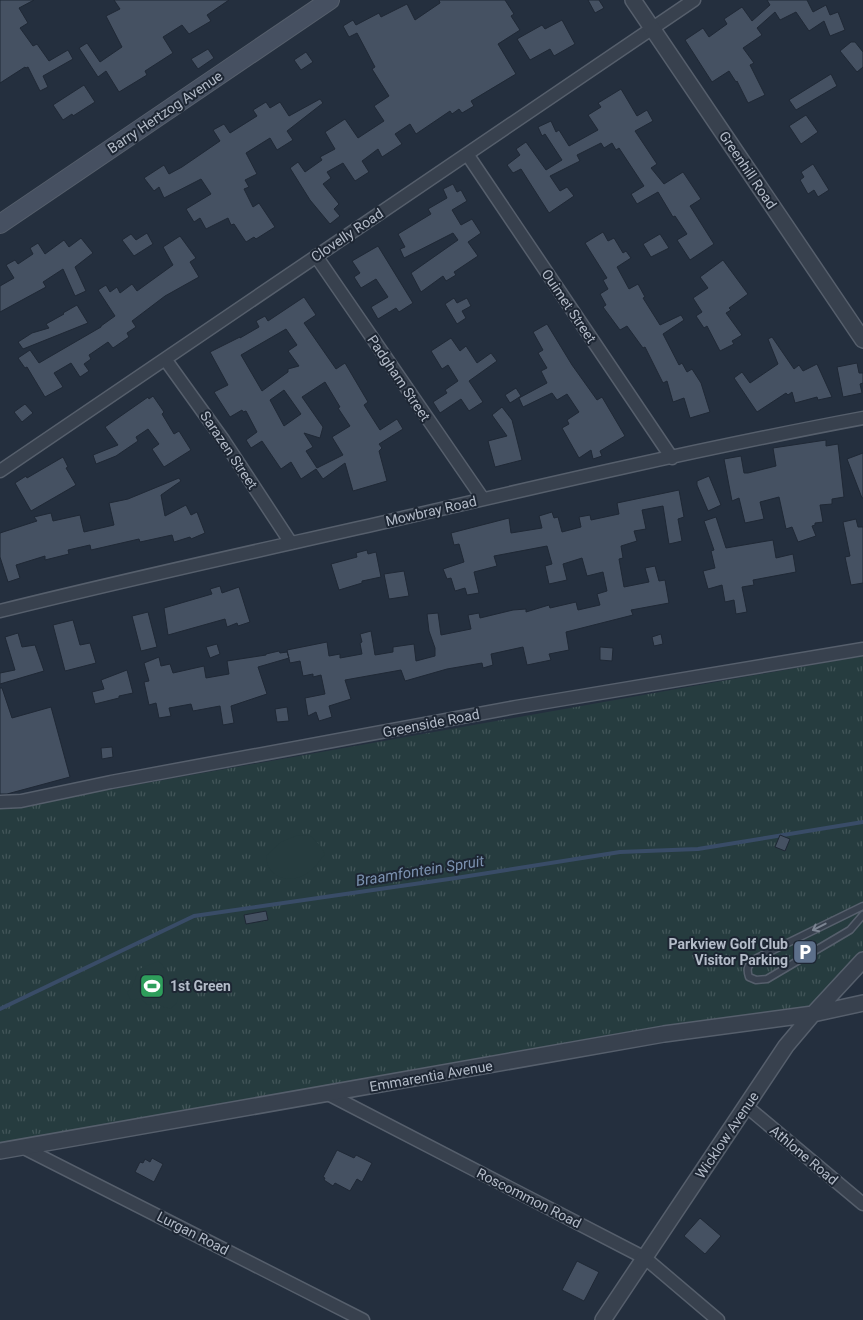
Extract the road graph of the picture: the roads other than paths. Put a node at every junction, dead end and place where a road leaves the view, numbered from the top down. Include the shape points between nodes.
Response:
1 (330, 0) edge
2 (632, 0) edge
3 (694, 0) edge
4 (652, 29) junction
5 (467, 154) junction
6 (0, 224) edge
7 (316, 256) junction
8 (863, 340) edge
9 (165, 359) junction
10 (863, 418) edge
11 (672, 458) junction
12 (0, 471) edge
13 (482, 499) junction
14 (291, 543) junction
15 (0, 611) edge
16 (863, 649) edge
17 (0, 802) edge
18 (863, 906) edge
19 (863, 915) edge
20 (863, 960) edge
21 (863, 1003) edge
22 (813, 1014) junction
23 (328, 1094) junction
24 (746, 1106) junction
25 (22, 1147) junction
26 (0, 1151) edge
27 (863, 1204) edge
28 (645, 1258) junction
29 (363, 1320) edge
30 (603, 1320) edge
31 (718, 1320) edge

1 - 6 main road, Barry Hertzog Avenue
2 - 4 street, Greenhill Road
3 - 4 street, Clovelly Road
4 - 5 street, Clovelly Road
4 - 8 street, Greenhill Road
5 - 7 street, Clovelly Road
5 - 11 street, Ouimet Street
7 - 9 street, Clovelly Road
7 - 13 street, Padgham Street
9 - 12 street, Clovelly Road
9 - 14 street, Sarazen Street
10 - 11 street, Mowbray Road
11 - 13 street, Mowbray Road
13 - 14 street, Mowbray Road
14 - 15 street, Mowbray Road
16 - 17 street, Greenside Road via 516,707 21,801
18 -> 19 lane via 755,959 746,971 749,977 767,979 852,932
20 - 22 street, Wicklow Avenue
21 - 22 street, Emmarentia Avenue
22 - 23 street, Emmarentia Avenue via 664,1034
22 - 24 street, Wicklow Avenue via 786,1046
23 - 25 street, Emmarentia Avenue
23 - 28 street, Roscommon Road
24 - 27 street, Athlone Road
24 - 28 street, Wicklow Avenue
25 - 26 street, Emmarentia Avenue
25 - 29 street, Lurgan Road
28 - 30 street, Wicklow Avenue
28 - 31 street, Roscommon Road

